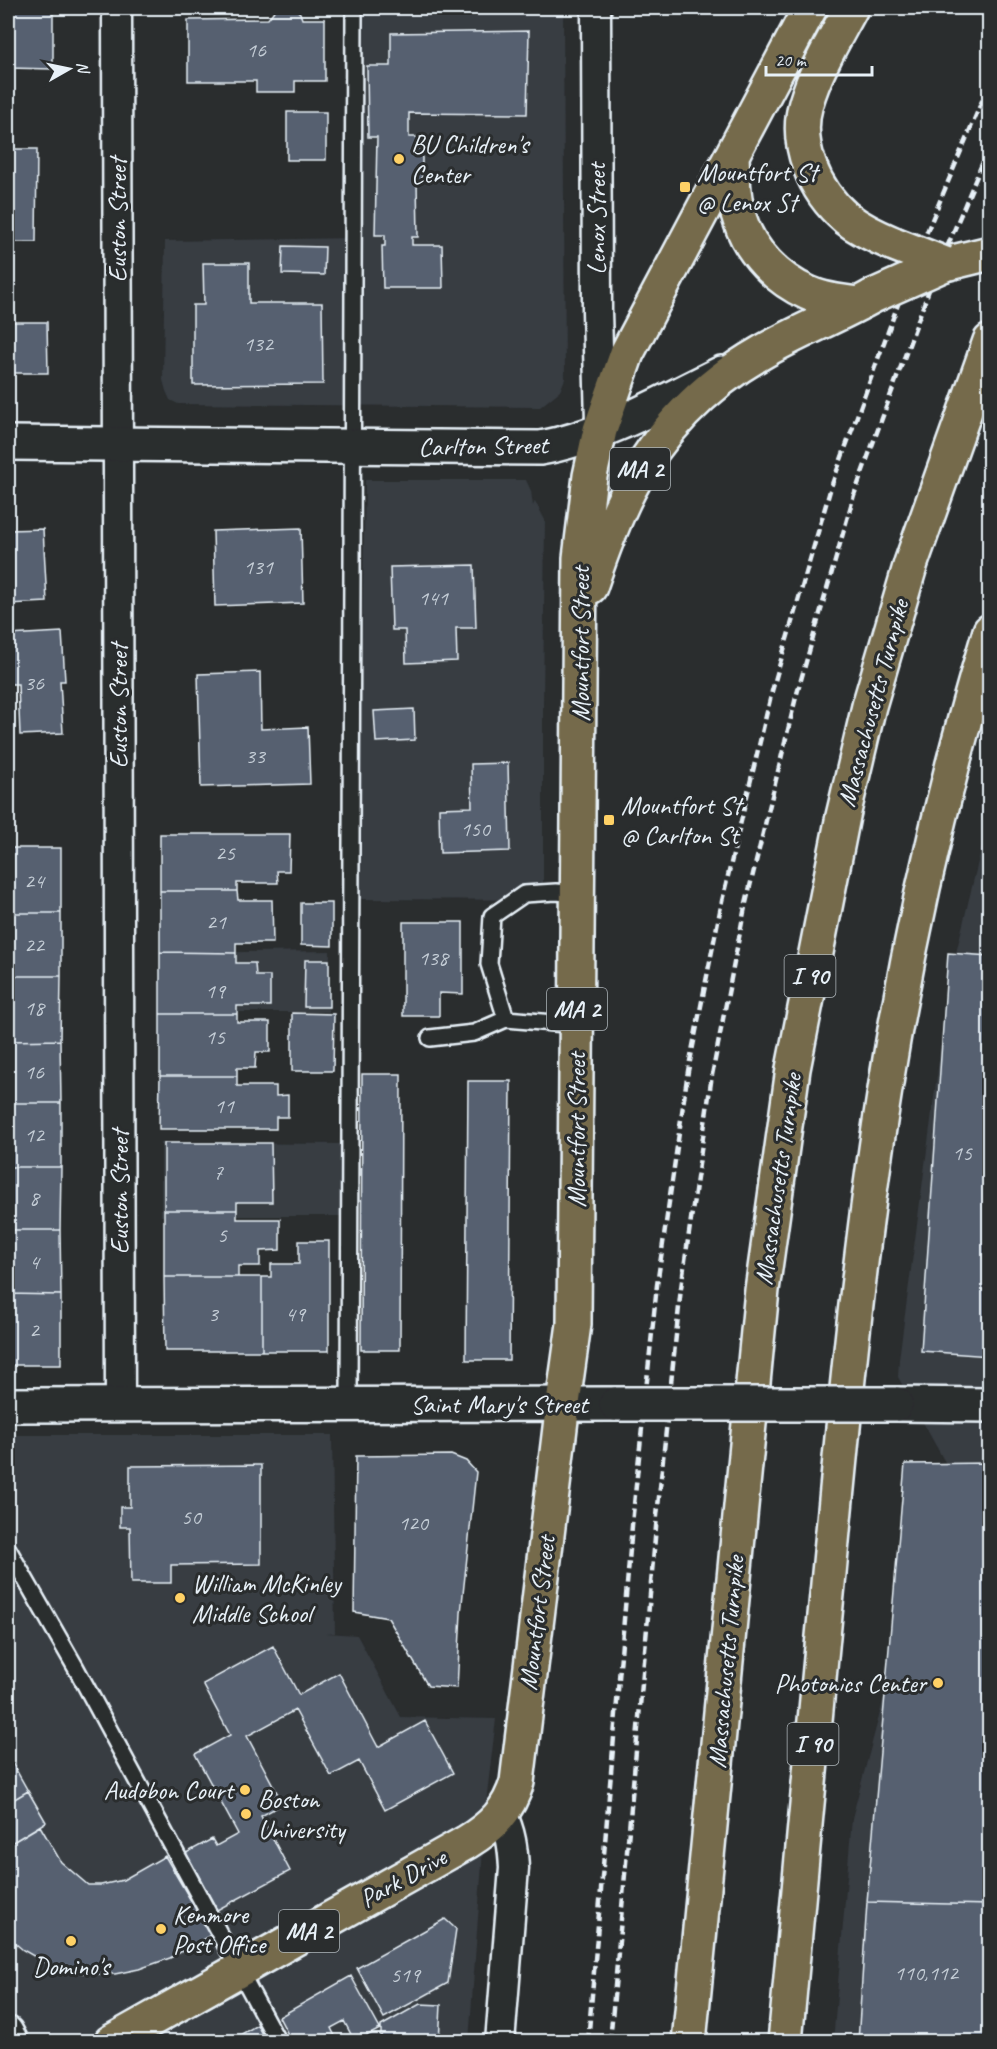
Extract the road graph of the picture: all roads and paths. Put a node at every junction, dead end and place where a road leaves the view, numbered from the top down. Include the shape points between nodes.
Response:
1 (117, 8) edge
2 (354, 8) edge
3 (596, 8) edge
4 (810, 8) edge
5 (851, 8) edge
6 (732, 156) junction
7 (990, 253) edge
8 (945, 264) junction
9 (865, 300) junction
10 (990, 341) edge
11 (750, 359) junction
12 (600, 430) junction
13 (8, 443) edge
14 (117, 444) junction
15 (353, 447) junction
16 (580, 614) junction
17 (990, 631) edge
18 (578, 894) junction
19 (506, 1019) junction
20 (577, 1025) junction
21 (430, 1038) dead end
22 (563, 1403) junction
23 (349, 1404) junction
24 (8, 1405) edge
25 (120, 1405) junction
26 (990, 1405) edge
27 (8, 1549) edge
28 (502, 1814) junction
29 (238, 1970) junction
30 (8, 2031) edge
31 (14, 2042) edge
32 (111, 2042) edge
33 (278, 2042) edge
34 (500, 2042) edge
35 (689, 2042) edge
36 (785, 2042) edge

1 - 14 street, Euston Street
2 - 15 lane
3 - 12 street, Lenox Street
4 - 6 highway, Mountfort Street / MA 2
5 - 8 highway, bridge via 808,98 804,145 812,171 829,201 847,219 894,244
6 - 9 highway via 740,220 764,260 780,276 809,294
6 - 12 highway, Mountfort Street / MA 2 via 638,331
7 - 8 highway, Carlton Street / MA 2
8 - 9 highway, Carlton Street / MA 2, bridge
9 - 11 highway, Carlton Street / MA 2
10 - 35 highway, Massachusetts Turnpike / I 90 via 911,563 869,706 793,1069 762,1290
11 - 12 street, Carlton Street
11 - 16 highway, MA 2 via 703,394 670,428 640,470 617,514
12 - 15 street, Carlton Street via 564,444 540,448
12 - 16 highway, Mountfort Street / MA 2 via 583,523
13 - 14 street, Carlton Street
14 - 15 street, Carlton Street
14 - 25 street, Euston Street
15 - 23 lane
16 - 18 highway, Mountfort Street / MA 2
17 - 36 highway, I 90 via 939,819 877,1142 841,1447
18 - 19 lane via 524,894 492,916 489,964
18 - 20 highway, Mountfort Street / MA 2
19 - 20 lane
19 - 21 lane via 474,1033
20 - 22 highway, Mountfort Street / MA 2 via 574,1324
22 - 23 street, Saint Mary's Street
22 - 26 street, Saint Mary's Street, bridge
22 - 28 highway, Mountfort Street / MA 2 via 517,1782
23 - 25 street, Saint Mary's Street
24 - 25 street, Saint Mary's Street
27 - 29 lane
28 - 29 highway, Park Drive / MA 2 via 486,1831
28 - 34 street via 509,1828 514,1868
29 - 32 highway, Park Drive / MA 2
29 - 33 lane
30 - 31 street

